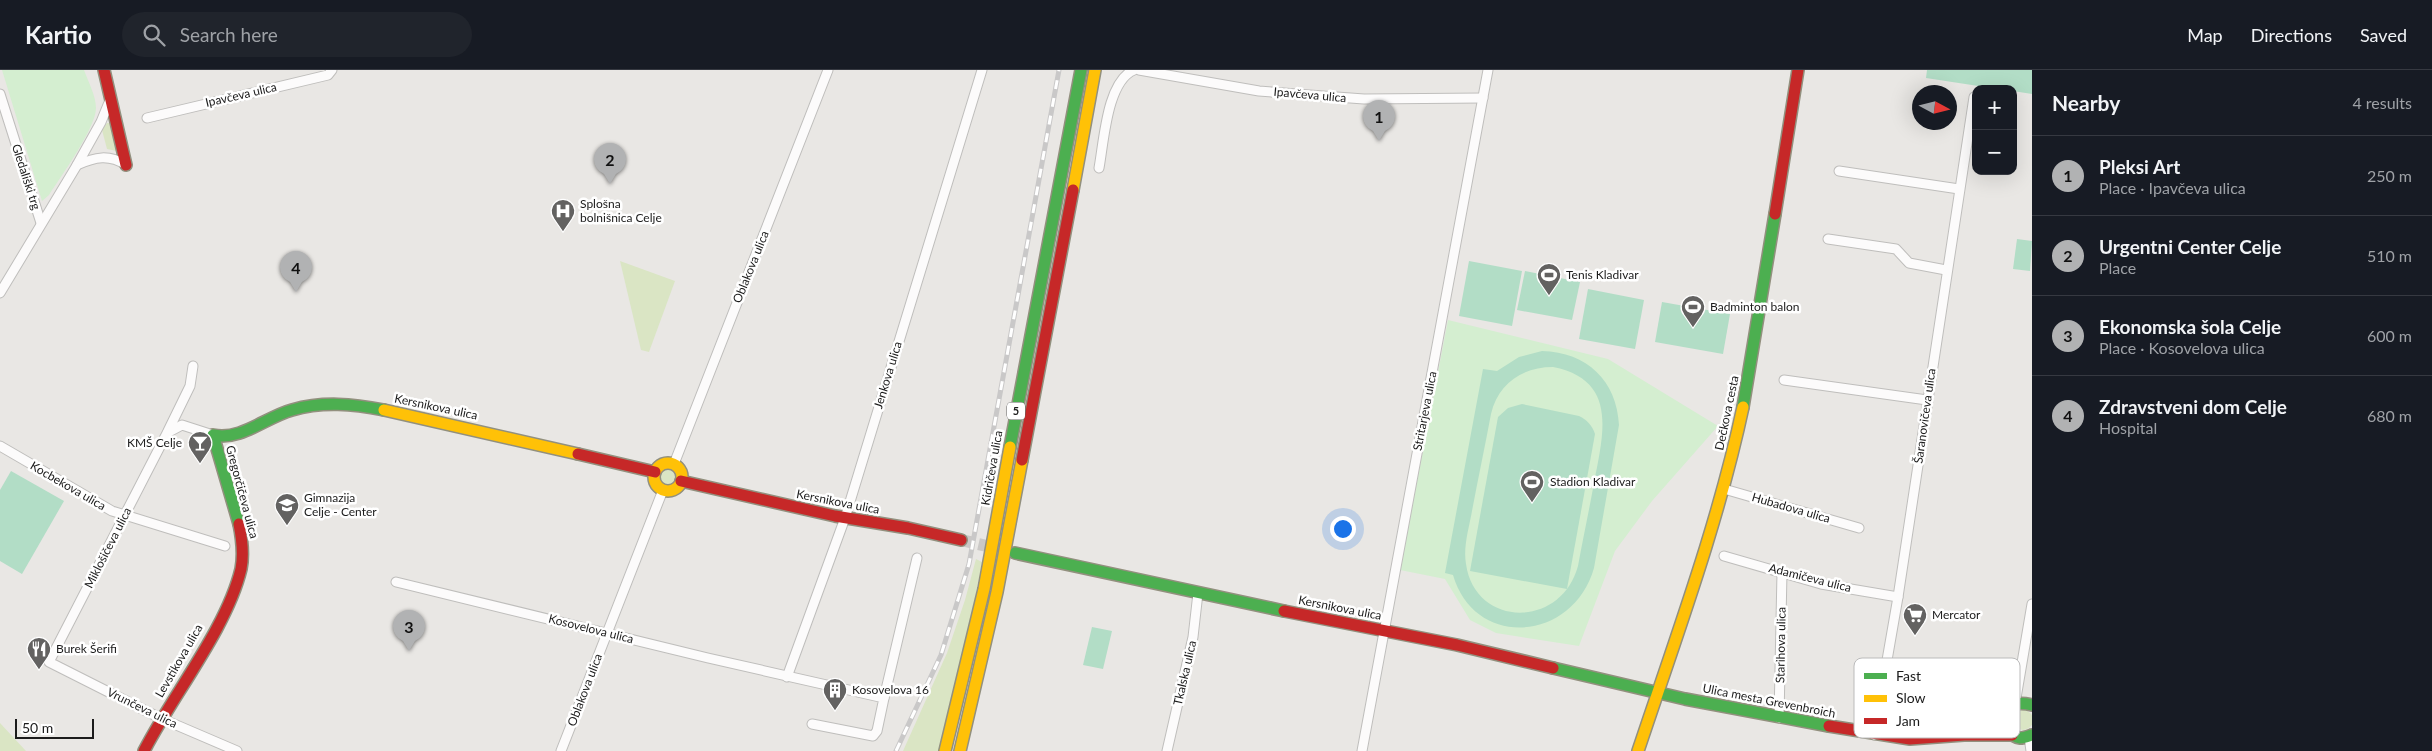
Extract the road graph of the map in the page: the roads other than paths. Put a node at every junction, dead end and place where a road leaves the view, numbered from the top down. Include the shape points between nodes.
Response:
1 (104, 70) edge
2 (113, 70) edge
3 (332, 70) edge
4 (828, 70) edge
5 (982, 70) edge
6 (1081, 70) edge
7 (1095, 70) edge
8 (1134, 70) edge
9 (1139, 70) edge
10 (1488, 70) edge
11 (1798, 70) edge
12 (110, 92) junction
13 (0, 94) edge
14 (1484, 98) junction
15 (1972, 109) edge
16 (147, 118) dead end
17 (126, 164) joint
18 (78, 165) junction
19 (1099, 168) dead end
20 (1839, 171) dead end
21 (1959, 189) junction
22 (41, 223) junction
23 (1828, 239) dead end
24 (1946, 270) junction
25 (0, 293) edge
26 (193, 366) dead end
27 (1784, 380) dead end
28 (1928, 400) junction
29 (167, 433) junction
30 (212, 435) junction
31 (0, 446) edge
32 (674, 464) junction
33 (655, 472) junction
34 (681, 481) junction
35 (1724, 488) junction
36 (663, 490) junction
37 (124, 517) junction
38 (845, 518) junction
39 (1859, 528) dead end
40 (961, 540) tunnel mouth
41 (225, 546) dead end
42 (1015, 553) dead end
43 (1724, 556) dead end
44 (917, 558) dead end
45 (1782, 572) junction
46 (396, 582) dead end
47 (236, 585) joint
48 (1198, 593) junction
49 (1898, 597) junction
50 (2032, 604) edge
51 (2031, 618) edge
52 (1384, 630) junction
53 (608, 634) junction
54 (1887, 658) edge
55 (49, 662) joint
56 (787, 677) junction
57 (2020, 677) edge
58 (1658, 693) junction
59 (884, 698) junction
60 (2020, 703) edge
61 (2032, 705) edge
62 (160, 718) junction
63 (1779, 718) junction
64 (812, 724) dead end
65 (1854, 731) edge
66 (2030, 736) edge
67 (1901, 738) edge
68 (1924, 738) edge
69 (144, 751) edge
70 (237, 751) edge
71 (561, 751) edge
72 (945, 751) edge
73 (960, 751) edge
74 (1167, 751) edge
75 (1362, 751) edge
76 (1638, 751) edge
77 (2032, 751) edge

1 - 12 street
2 - 12 street
3 - 16 street, Ipavčeva ulica via 328,75
4 - 32 street, Oblakova ulica
5 - 38 street, Jenkova ulica
6 - 72 street, Kidričeva ulica / 5 via 984,589
7 - 73 street, 5 via 998,592
8 - 19 street via 1126,73 1117,85
9 - 14 street, Ipavčeva ulica via 1259,91 1364,99
10 - 14 street, Stritarjeva ulica
11 - 35 street, Dečkova cesta via 1750,375
12 - 17 street
12 - 18 street, Gledališki trg via 101,122
13 - 22 street, Gledališki trg
14 - 52 street, Stritarjeva ulica
15 - 21 street, Šaranovičeva ulica
17 - 18 street via 103,157
18 - 22 street, Gledališki trg
20 - 21 street
21 - 24 street, Šaranovičeva ulica
22 - 25 street
23 - 24 street via 1896,249 1909,263
24 - 28 street, Šaranovičeva ulica
26 - 29 street, Miklošičeva ulica via 190,386
27 - 28 street
28 - 49 street, Šaranovičeva ulica
29 - 30 street via 182,426
29 - 37 street, Miklošičeva ulica
30 - 33 street, Kersnikova ulica via 236,434 292,410 326,404 354,404
30 - 47 street, Gregorčičeva ulica via 243,549 242,569
31 - 37 street, Kocbekova ulica
32 - 33 street via 662,464
32 - 34 street via 682,473
33 - 36 street via 656,484
34 - 36 street via 672,490
34 - 38 street, Kersnikova ulica
35 - 39 street, Hubadova ulica
35 - 58 street, Dečkova cesta
36 - 53 street, Oblakova ulica
37 - 41 street, Kocbekova ulica
37 - 55 street, Miklošičeva ulica
38 - 40 street, Kersnikova ulica
38 - 56 street, Jenkova ulica
42 - 48 street, Kersnikova ulica
43 - 45 street, Adamičeva ulica
44 - 59 street
45 - 49 street, Adamičeva ulica via 1822,584
45 - 63 street, Starihova ulica
46 - 53 street, Kosovelova ulica
47 - 62 street, Levstikova ulica via 175,698
48 - 52 street, Kersnikova ulica
48 - 74 street, Tkalska ulica via 1194,637
49 - 54 street, Šaranovičeva ulica
50 - 51 street
51 - 57 street
52 - 58 street, Kersnikova ulica
52 - 75 street, Stritarjeva ulica
53 - 56 street, Kosovelova ulica
53 - 71 street, Oblakova ulica
55 - 62 street, Vrunčeva ulica
56 - 59 street, Kosovelova ulica
58 - 63 street, Ulica mesta Grevenbroich
58 - 76 street, Dečkova cesta
59 - 64 street via 873,736
60 - 61 street
62 - 69 street, Levstikova ulica
62 - 70 street, Vrunčeva ulica
63 - 65 street, Ulica mesta Grevenbroich
66 - 77 street
67 - 68 street, Ulica mesta Grevenbroich

